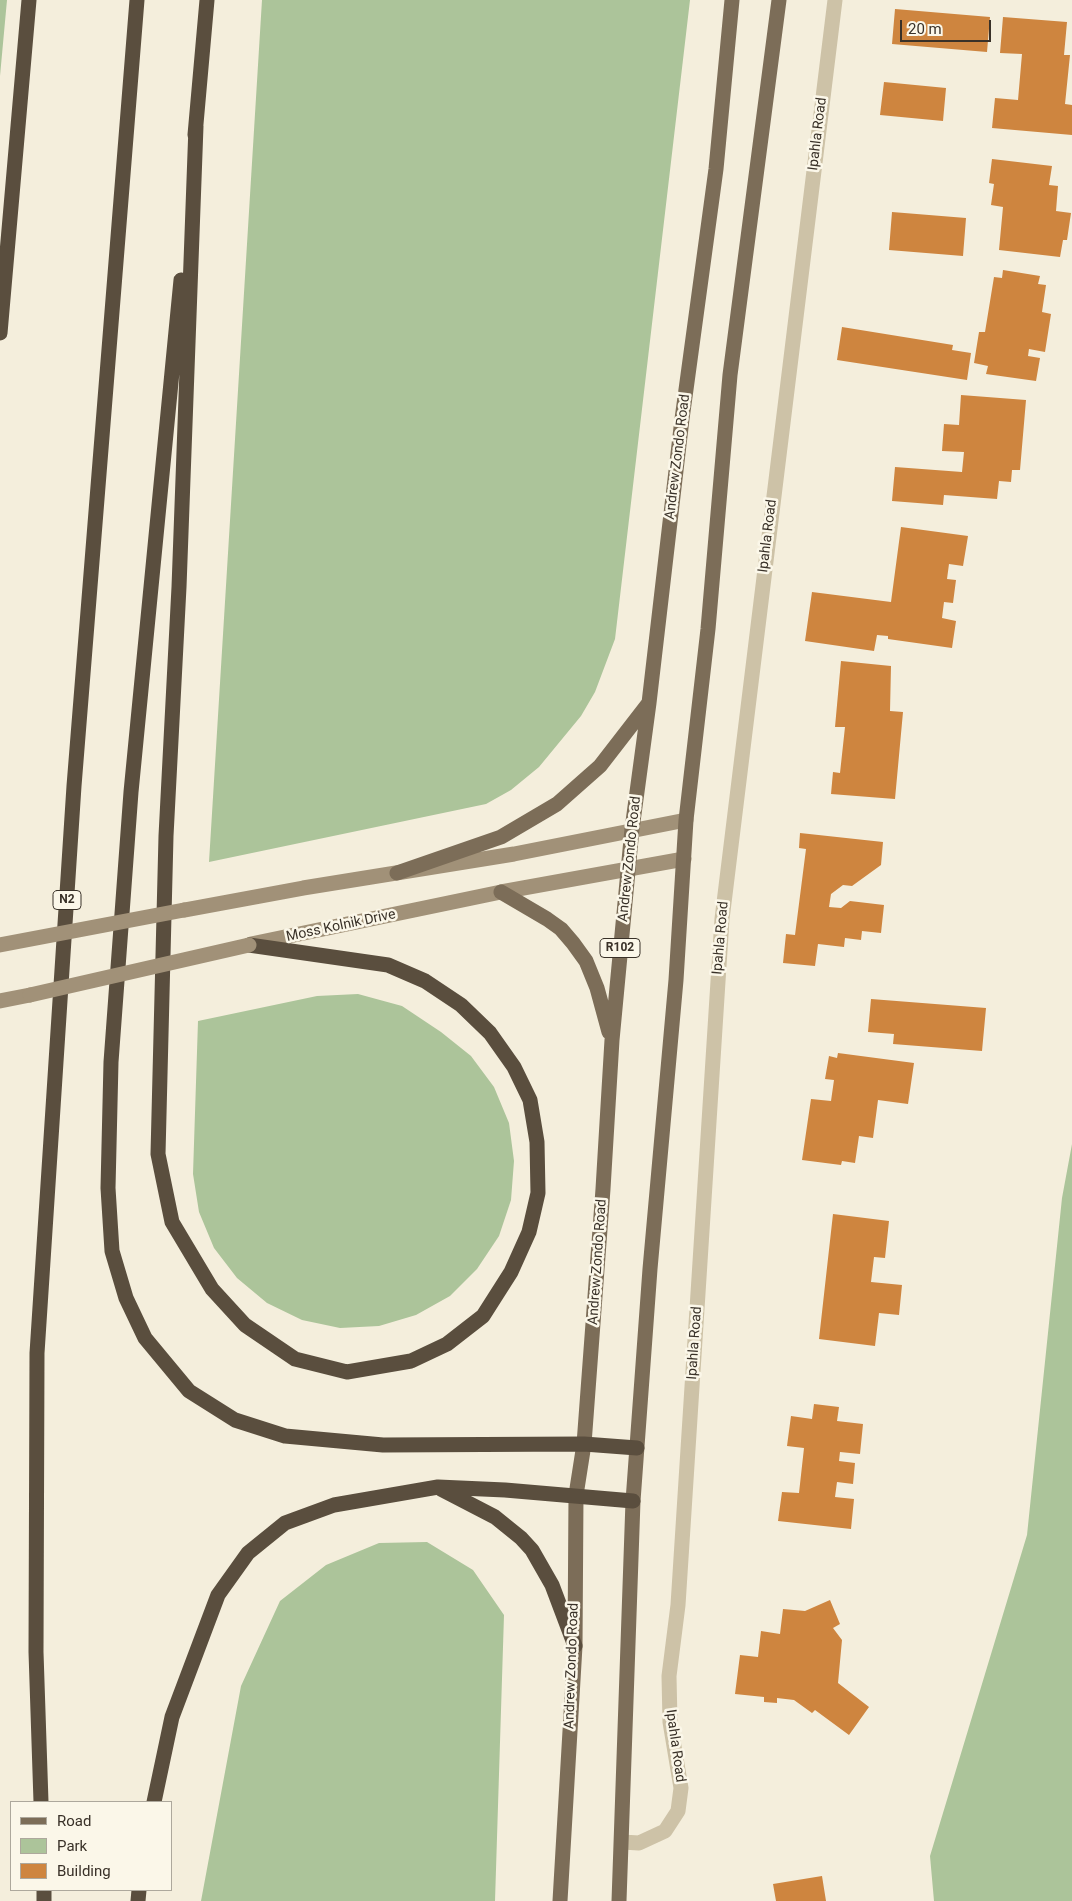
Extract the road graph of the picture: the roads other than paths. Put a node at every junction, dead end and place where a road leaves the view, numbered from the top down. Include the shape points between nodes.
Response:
1 (29, 0) edge
2 (137, 0) edge
3 (207, 0) edge
4 (732, 0) edge
5 (779, 0) edge
6 (835, 0) edge
7 (196, 126) junction
8 (0, 333) edge
9 (649, 702) junction
10 (686, 820) junction
11 (632, 829) junction
12 (684, 859) junction
13 (628, 871) junction
14 (397, 873) junction
15 (501, 892) junction
16 (0, 945) edge
17 (249, 945) junction
18 (0, 1001) edge
19 (612, 1040) junction
20 (584, 1444) junction
21 (637, 1448) junction
22 (438, 1488) junction
23 (576, 1495) junction
24 (633, 1501) junction
25 (574, 1646) junction
26 (41, 1801) edge
27 (154, 1801) edge
28 (622, 1842) junction
29 (560, 1901) edge
30 (619, 1901) edge

1 - 8 highway
2 - 26 highway, N2 via 74,796 37,1353 36,1652
3 - 7 highway
4 - 9 main road, Andrew Zondo Road / R102 via 716,169 682,419
5 - 10 main road via 730,375 708,629
6 - 28 street, Ipahla Road via 722,920 678,1606 669,1676 670,1722 681,1788 678,1811 665,1831 639,1843
7 - 17 highway via 166,836 158,1154 172,1222 212,1289 245,1325 295,1359 347,1372 411,1361 447,1344 483,1316 529,1232 538,1193 537,1142 530,1100 514,1066 490,1033 461,1005 425,981 388,965
7 - 20 highway via 128,830 111,1062 108,1188 112,1251 126,1298 145,1338 189,1391 235,1420 285,1436 383,1445
9 - 11 main road, Andrew Zondo Road / R102
9 - 14 main road via 600,766 557,804 501,837
10 - 11 main road
10 - 12 main road
11 - 13 main road, Andrew Zondo Road / R102
11 - 14 main road via 514,854
12 - 13 main road, Moss Kolnik Drive
12 - 21 main road
13 - 15 main road, Moss Kolnik Drive
13 - 19 main road, Andrew Zondo Road / R102
14 - 16 main road, bridge
15 - 17 main road, Moss Kolnik Drive
15 - 19 main road via 547,919 572,942 586,961
17 - 18 main road, Moss Kolnik Drive, bridge
19 - 20 main road, Andrew Zondo Road / R102
20 - 21 highway
20 - 23 main road, Andrew Zondo Road / R102
21 - 24 main road
22 - 23 highway
22 - 25 highway via 495,1517 532,1550 552,1585
22 - 27 highway via 334,1505 285,1523 248,1553 218,1594 172,1718
23 - 24 highway
23 - 25 main road, Andrew Zondo Road / R102
24 - 28 main road
25 - 29 main road, Andrew Zondo Road / R102
28 - 30 main road

